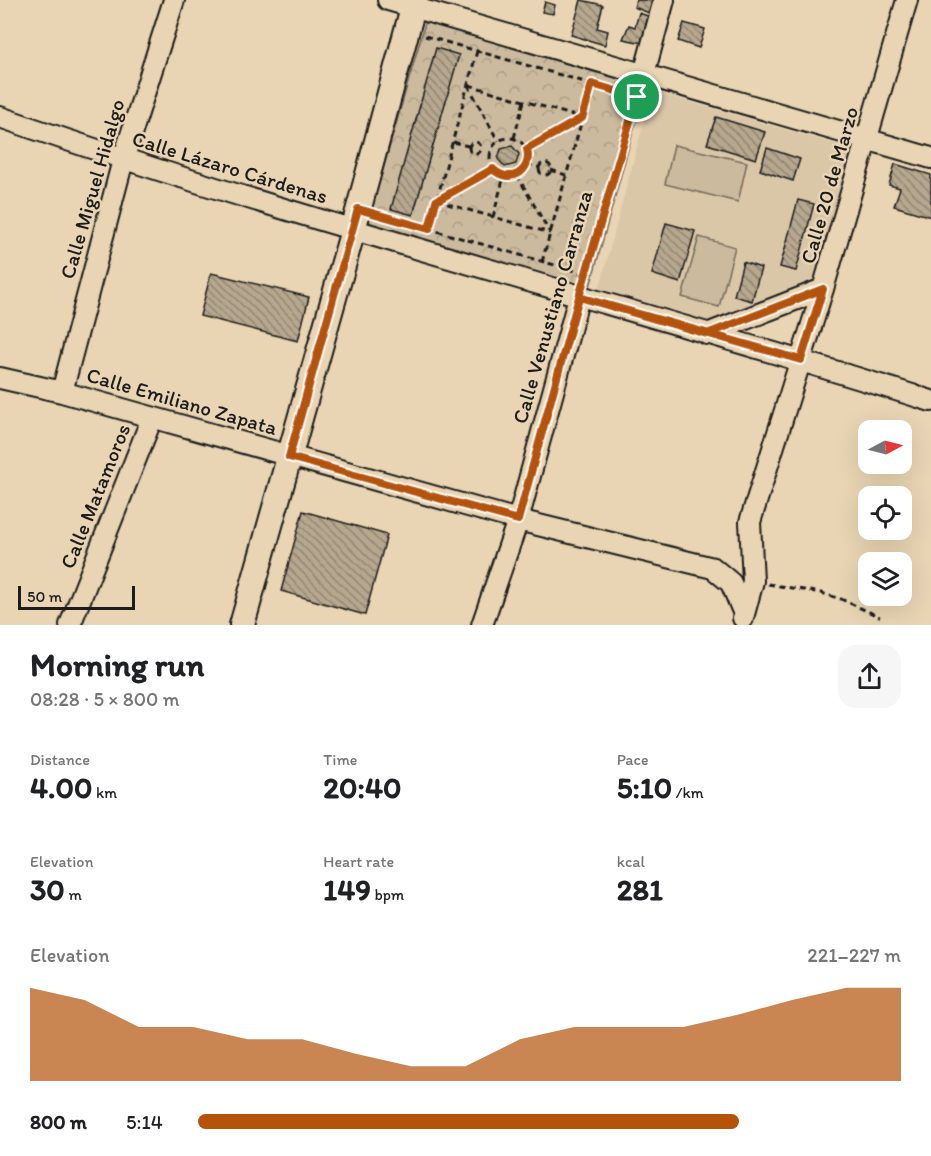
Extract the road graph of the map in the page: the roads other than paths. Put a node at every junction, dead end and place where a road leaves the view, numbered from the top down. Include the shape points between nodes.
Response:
1 (174, 0) edge
2 (388, 0) edge
3 (664, 0) edge
4 (907, 0) edge
5 (411, 13) edge
6 (644, 74) junction
7 (0, 117) edge
8 (867, 141) junction
9 (931, 158) edge
10 (123, 160) junction
11 (356, 219) junction
12 (823, 289) junction
13 (579, 297) junction
14 (707, 334) junction
15 (801, 360) junction
16 (0, 378) edge
17 (62, 392) junction
18 (931, 401) edge
19 (152, 418) junction
20 (289, 457) junction
21 (518, 520) junction
22 (742, 620) edge
23 (70, 625) edge
24 (242, 625) edge
25 (482, 625) edge

1 - 10 street, Calle Miguel Hidalgo
2 - 5 street
3 - 6 street
4 - 8 street, Calle 20 de Marzo
5 - 6 street
5 - 11 main road
6 - 8 street
7 - 10 street, Calle Lázaro Cárdenas
8 - 9 street
8 - 12 street, Calle 20 de Marzo
10 - 11 street, Calle Lázaro Cárdenas
10 - 17 street, Calle Miguel Hidalgo
11 - 13 street, Calle Lázaro Cárdenas
11 - 20 main road
12 - 14 street
12 - 15 street, Calle 20 de Marzo
13 - 14 street, Calle Lázaro Cárdenas
13 - 21 street, Calle Venustiano Carranza
14 - 15 street, Calle Lázaro Cárdenas
15 - 18 street, Calle Lázaro Cárdenas
15 - 22 street, Calle 20 de Marzo via 750,522 753,581
16 - 17 street, Calle Emiliano Zapata
17 - 19 street, Calle Emiliano Zapata
19 - 20 street, Calle Emiliano Zapata
19 - 23 street, Calle Matamoros
20 - 21 street, Calle Emiliano Zapata
20 - 24 main road
21 - 22 street, Calle Emiliano Zapata via 713,568 731,583
21 - 25 street, Calle Venustiano Carranza

